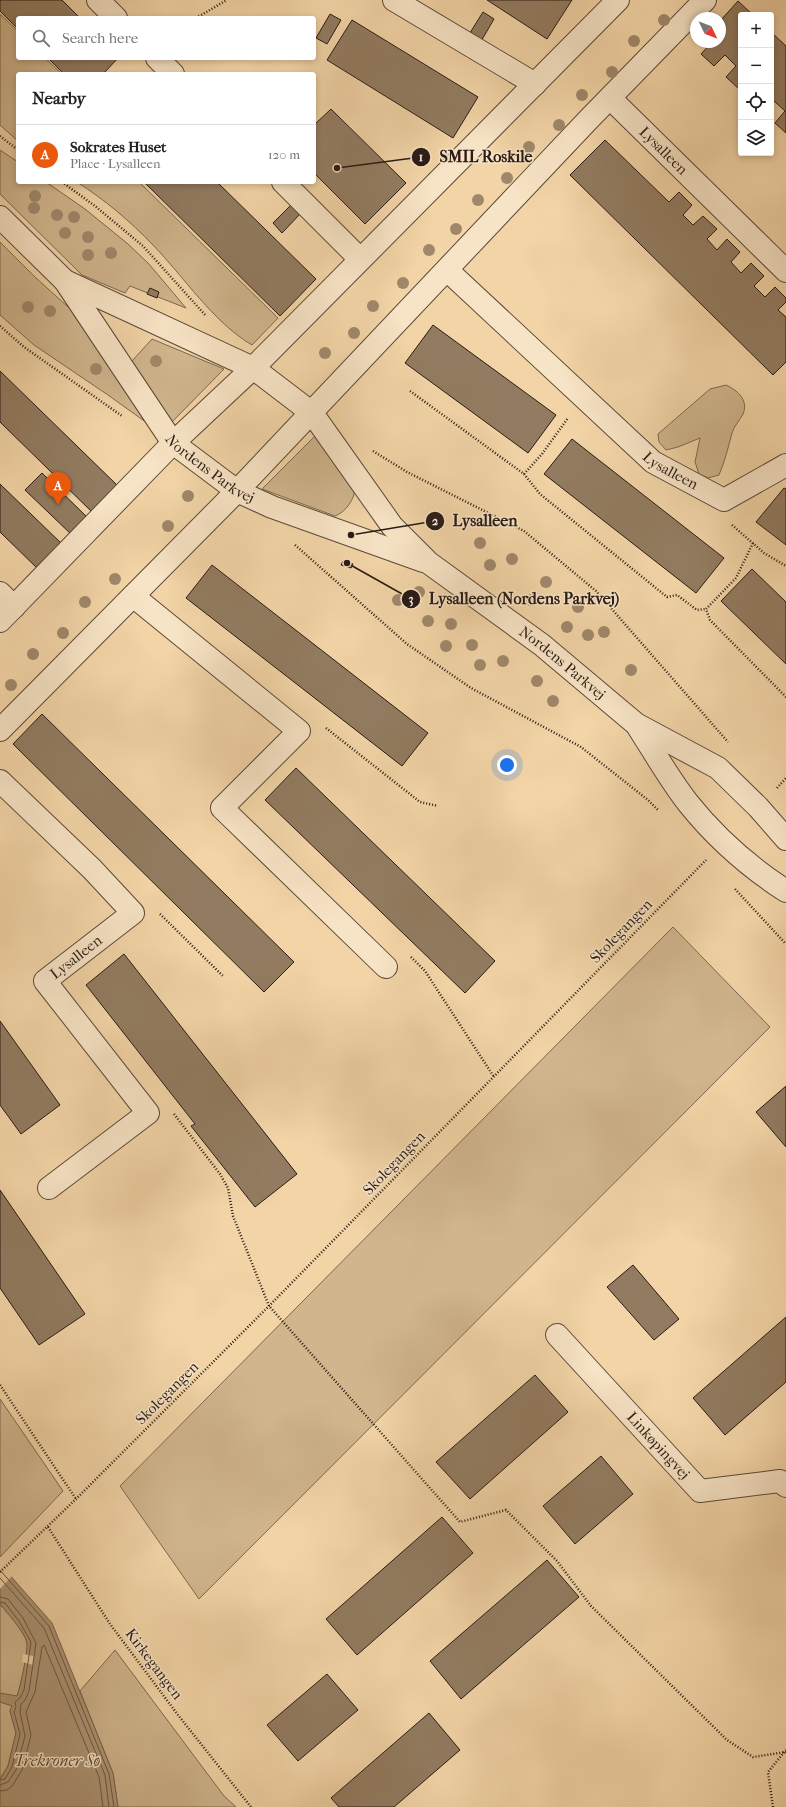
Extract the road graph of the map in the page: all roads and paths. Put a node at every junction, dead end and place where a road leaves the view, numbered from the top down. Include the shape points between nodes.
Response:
1 (98, 0) edge
2 (227, 0) edge
3 (394, 0) edge
4 (618, 0) edge
5 (705, 0) edge
6 (114, 16) edge
7 (199, 16) edge
8 (158, 60) edge
9 (171, 72) edge
10 (535, 84) junction
11 (610, 98) junction
12 (0, 136) edge
13 (16, 148) edge
14 (65, 184) edge
15 (284, 184) edge
16 (0, 217) edge
17 (360, 258) junction
18 (447, 270) junction
19 (786, 271) edge
20 (65, 281) junction
21 (211, 321) dead end
22 (0, 326) edge
23 (253, 368) junction
24 (410, 391) dead end
25 (584, 398) junction
26 (312, 413) junction
27 (124, 417) dead end
28 (173, 444) junction
29 (366, 447) dead end
30 (786, 465) edge
31 (524, 474) junction
32 (237, 491) junction
33 (724, 500) junction
34 (291, 541) dead end
35 (753, 543) junction
36 (429, 563) junction
37 (786, 566) edge
38 (133, 596) junction
39 (5, 607) edge
40 (706, 609) junction
41 (786, 698) edge
42 (636, 724) junction
43 (0, 730) edge
44 (320, 733) dead end
45 (732, 746) dead end
46 (786, 778) edge
47 (0, 782) edge
48 (438, 806) dead end
49 (758, 807) junction
50 (664, 816) dead end
51 (786, 839) edge
52 (712, 864) dead end
53 (733, 887) dead end
54 (786, 890) edge
55 (154, 909) dead end
56 (786, 944) edge
57 (409, 956) dead end
58 (386, 967) dead end
59 (223, 976) dead end
60 (494, 1077) junction
61 (172, 1112) dead end
62 (49, 1188) dead end
63 (269, 1306) junction
64 (557, 1335) dead end
65 (0, 1385) edge
66 (786, 1486) edge
67 (76, 1499) junction
68 (48, 1527) junction
69 (0, 1572) edge
70 (785, 1751) edge
71 (251, 1807) edge
72 (773, 1807) edge

1 - 6 street
2 - 7 path
3 - 10 street
4 - 10 street
5 - 11 street
8 - 9 street
10 - 17 street
11 - 18 street
11 - 19 street, Lysalleen
12 - 13 path
14 - 21 path via 96,206 143,246
15 - 17 street
16 - 20 street, Nordens Parkvej
17 - 23 street
18 - 25 street, Lysalleen
18 - 26 street
20 - 23 street, Nordens Parkvej
20 - 28 street, Nordens Parkvej
22 - 27 path via 24,347
23 - 26 street, Nordens Parkvej
23 - 28 street
24 - 31 path
25 - 31 path
25 - 33 street, Lysalleen via 653,462
26 - 32 street
26 - 36 street, Nordens Parkvej via 392,526
28 - 32 street, Nordens Parkvej
28 - 39 street
29 - 45 path via 406,472 524,531 596,591 700,713
30 - 33 street
31 - 40 path via 540,494 667,597 677,595 697,610
32 - 36 street, Nordens Parkvej via 272,507
32 - 38 street
33 - 35 path via 725,519
34 - 50 path via 407,644 471,688 581,747 648,800
35 - 37 path via 768,556
35 - 40 path via 736,578
36 - 42 street, Nordens Parkvej via 542,645
38 - 43 street
38 - 58 street via 299,731 222,808
40 - 41 path via 710,620
42 - 49 street, Nordens Parkvej via 718,768
42 - 54 street, Nordens Parkvej via 688,803 723,842 758,873
44 - 48 path via 325,728 414,798
46 - 49 path
47 - 62 street, Lysalleen via 92,869 133,913 45,981 148,1113
49 - 51 street, Nordens Parkvej
52 - 60 path, Skolegangen via 707,859
53 - 56 path
55 - 59 path
57 - 60 path via 425,971
60 - 63 path, Skolegangen
61 - 63 path via 228,1188 234,1216
63 - 67 path, Skolegangen
63 - 70 path via 460,1522 506,1510 556,1561 591,1606 727,1740 753,1757
64 - 66 street, Linkøpingvej via 700,1491 780,1482
65 - 67 path
67 - 68 path, Skolegangen
68 - 69 path, Skolegangen
68 - 71 path, Kirkegangen via 110,1624 178,1716
70 - 72 path via 768,1772

